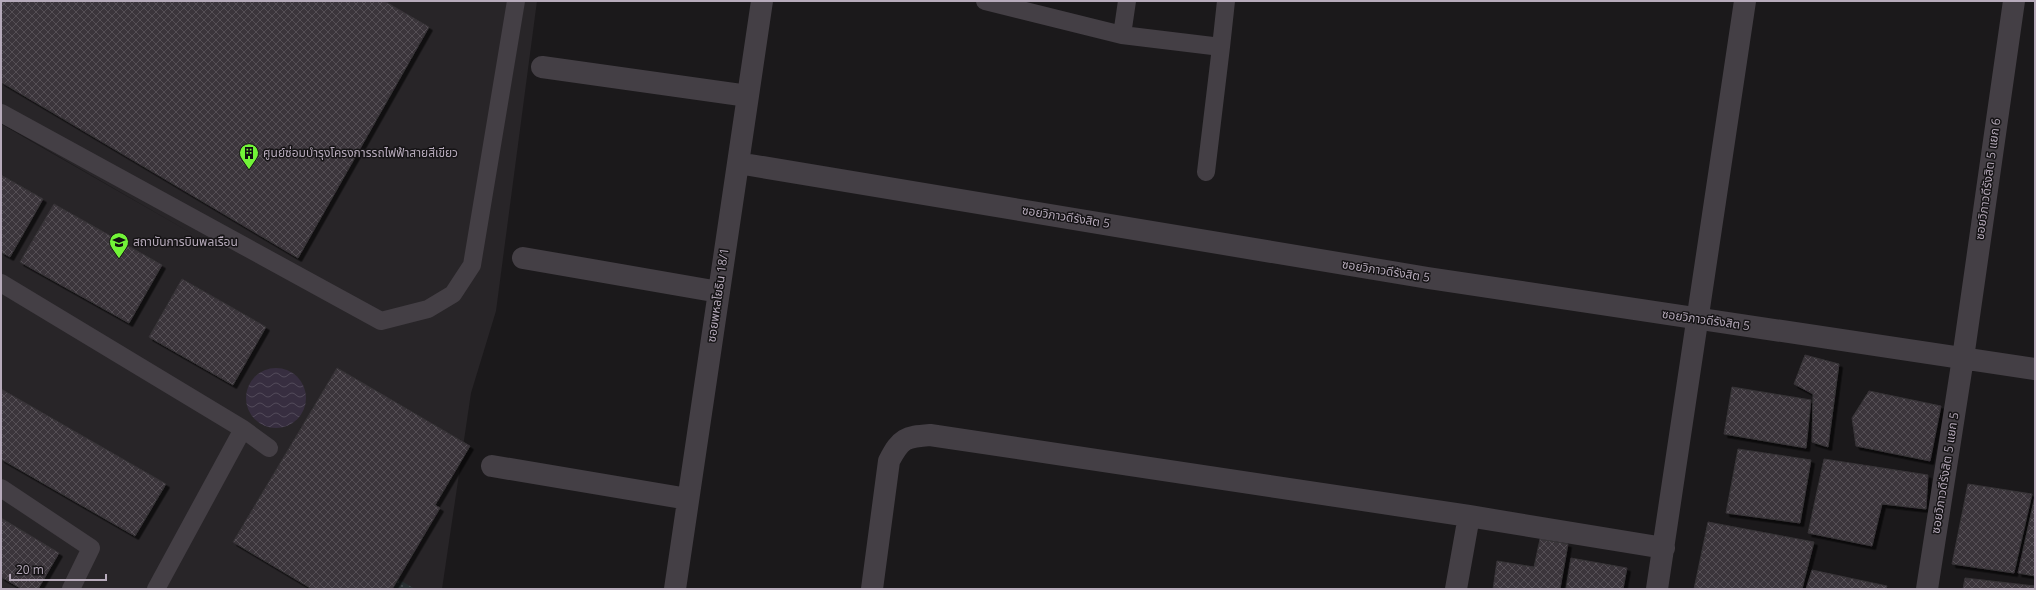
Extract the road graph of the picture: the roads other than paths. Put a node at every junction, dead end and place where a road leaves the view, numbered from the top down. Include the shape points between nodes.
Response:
1 (516, 1) edge
2 (762, 1) edge
3 (985, 1) edge
4 (1127, 1) edge
5 (1226, 1) edge
6 (1745, 1) edge
7 (2014, 1) edge
8 (1122, 35) junction
9 (1221, 47) junction
10 (542, 67) dead end
11 (748, 96) junction
12 (1, 113) edge
13 (738, 162) junction
14 (1206, 172) dead end
15 (523, 258) dead end
16 (1, 283) edge
17 (719, 292) junction
18 (1698, 319) junction
19 (1963, 358) junction
20 (2035, 369) edge
21 (243, 429) junction
22 (269, 448) dead end
23 (492, 466) dead end
24 (1, 488) edge
25 (688, 499) junction
26 (1468, 516) junction
27 (1664, 548) junction
28 (71, 589) edge
29 (156, 589) edge
30 (675, 589) edge
31 (872, 589) edge
32 (1456, 589) edge
33 (1657, 589) edge
34 (1927, 589) edge

1 - 12 lane via 472,265 453,294 428,308 381,321
2 - 11 street, ซอยพหลโยธิน 18/1
3 - 8 lane
4 - 8 lane
5 - 9 lane
6 - 18 street
7 - 19 street, ซอยวิภาวดีรังสิต 5 แยก 6
8 - 9 lane
9 - 14 lane
10 - 11 street
11 - 13 street, ซอยพหลโยธิน 18/1
13 - 17 street, ซอยพหลโยธิน 18/1
13 - 18 street, ซอยวิภาวดีรังสิต 5 via 1428,278
15 - 17 street
16 - 21 lane
17 - 25 street, ซอยพหลโยธิน 18/1
18 - 19 street, ซอยวิภาวดีรังสิต 5
18 - 27 street
19 - 20 street, ซอยวิภาวดีรังสิต 5
19 - 34 street, ซอยวิภาวดีรังสิต 5 แยก 5
21 - 22 lane
21 - 29 lane
23 - 25 street
24 - 28 lane via 91,548
25 - 30 street, ซอยพหลโยธิน 18/1
26 - 27 street
26 - 31 street via 930,435 910,436 897,446 890,461
26 - 32 street
27 - 33 street

